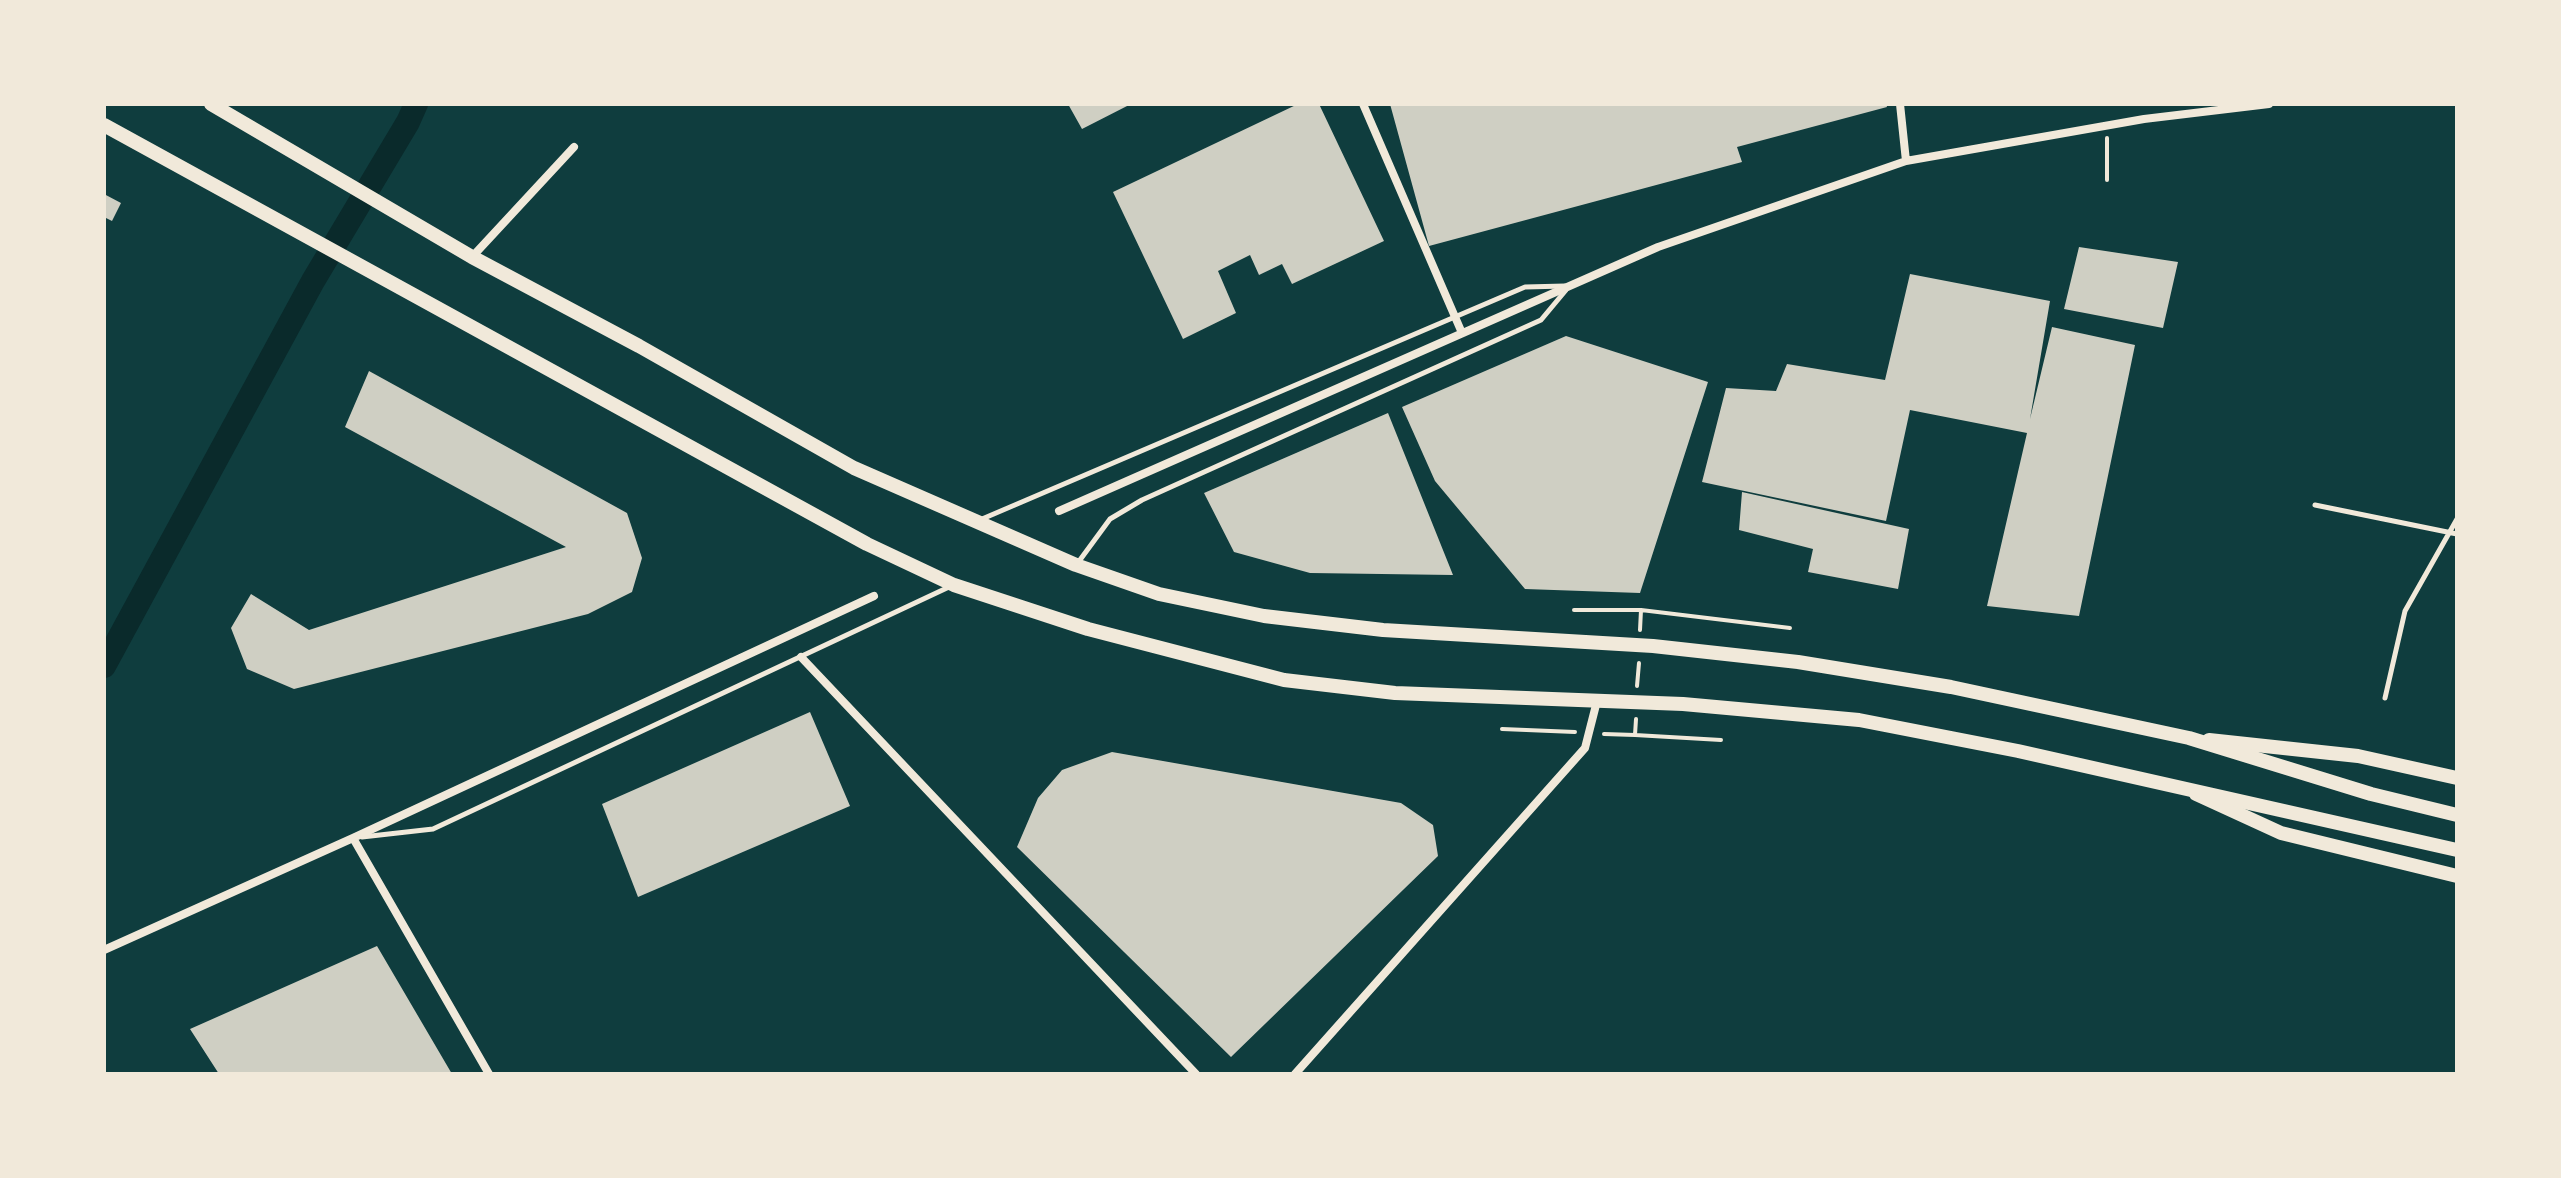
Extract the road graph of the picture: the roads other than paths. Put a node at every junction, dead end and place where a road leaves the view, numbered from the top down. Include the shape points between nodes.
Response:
1 (211, 104) edge
2 (1363, 104) edge
3 (1900, 104) edge
4 (2269, 104) edge
5 (104, 125) edge
6 (574, 147) dead end
7 (1906, 161) junction
8 (472, 257) junction
9 (1570, 286) junction
10 (1455, 316) junction
11 (1462, 333) junction
12 (2315, 505) dead end
13 (1059, 511) dead end
14 (2457, 519) edge
15 (976, 522) junction
16 (2454, 533) edge
17 (1076, 565) junction
18 (954, 585) junction
19 (874, 596) dead end
20 (801, 657) junction
21 (2385, 698) dead end
22 (1597, 701) junction
23 (2189, 738) junction
24 (2457, 778) edge
25 (2177, 786) junction
26 (2457, 815) edge
27 (353, 838) junction
28 (2457, 850) edge
29 (2457, 876) edge
30 (104, 950) edge
31 (489, 1074) edge
32 (1196, 1074) edge
33 (1295, 1074) edge

1 - 8 main road
2 - 10 street
3 - 7 street
4 - 7 street via 2144,119
5 - 18 main road via 867,544
6 - 8 street
7 - 9 street via 1658,247
8 - 15 main road via 854,468
9 - 10 lane via 1525,287
9 - 11 street
9 - 17 lane via 1541,320 1142,500 1110,519
10 - 11 street
10 - 15 lane
11 - 13 street
12 - 16 lane
14 - 16 lane
15 - 17 main road
16 - 21 lane via 2405,611
17 - 23 main road via 1159,594 1264,616 1798,662 1951,687
18 - 20 lane
18 - 22 main road via 1088,629 1284,680 1395,693
19 - 27 street
20 - 27 lane via 433,829
20 - 32 street
22 - 25 main road via 1859,720
22 - 33 street via 1585,748
23 - 24 main road via 2358,756
23 - 26 main road
25 - 28 main road
25 - 29 main road via 2281,833
27 - 30 street
27 - 31 street

